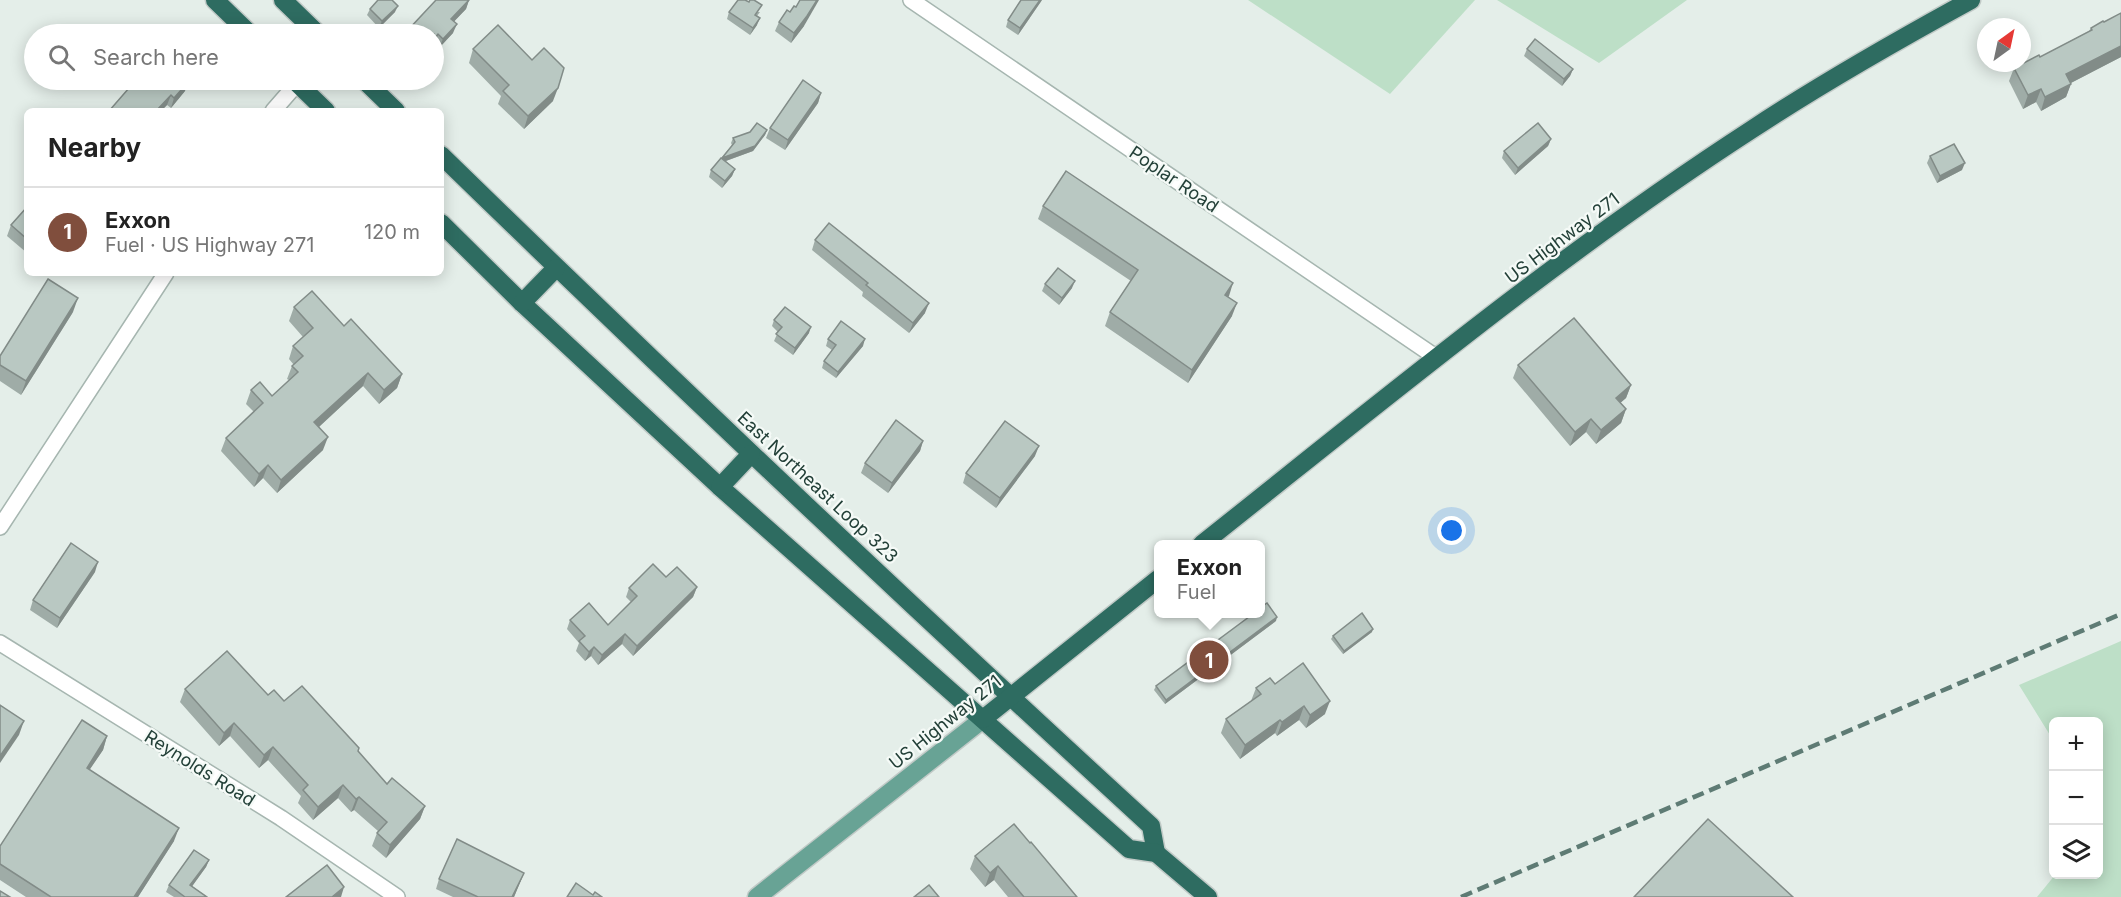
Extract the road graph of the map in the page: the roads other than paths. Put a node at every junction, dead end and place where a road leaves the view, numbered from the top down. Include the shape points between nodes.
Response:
1 (215, 0) edge
2 (283, 0) edge
3 (910, 0) edge
4 (1971, 0) edge
5 (239, 24) edge
6 (308, 24) edge
7 (289, 90) edge
8 (307, 90) edge
9 (374, 90) edge
10 (275, 108) edge
11 (324, 108) edge
12 (393, 108) edge
13 (444, 158) edge
14 (444, 226) edge
15 (556, 268) junction
16 (164, 276) edge
17 (522, 303) junction
18 (1437, 358) junction
19 (751, 454) junction
20 (720, 487) junction
21 (0, 527) edge
22 (1207, 540) edge
23 (1154, 582) edge
24 (0, 643) edge
25 (1009, 697) junction
26 (983, 719) junction
27 (1156, 853) junction
28 (397, 897) edge
29 (758, 897) edge
30 (1208, 897) edge

1 - 5 highway
2 - 6 highway
3 - 18 street, Poplar Road
4 - 18 highway, US Highway 271 via 1749,131 1591,240
7 - 10 street
8 - 11 highway
9 - 12 highway
13 - 15 highway, East Northeast Loop 323
14 - 17 highway
15 - 17 highway
15 - 19 highway, East Northeast Loop 323
16 - 21 street
17 - 20 highway
18 - 22 highway, US Highway 271
19 - 20 highway
19 - 25 highway, East Northeast Loop 323
20 - 26 highway
23 - 25 highway, US Highway 271
24 - 28 street, Reynolds Road via 281,818
25 - 26 highway, US Highway 271
25 - 27 highway, East Northeast Loop 323 via 1151,826
26 - 27 highway via 1129,849
26 - 29 main road, US Highway 271
27 - 30 highway

